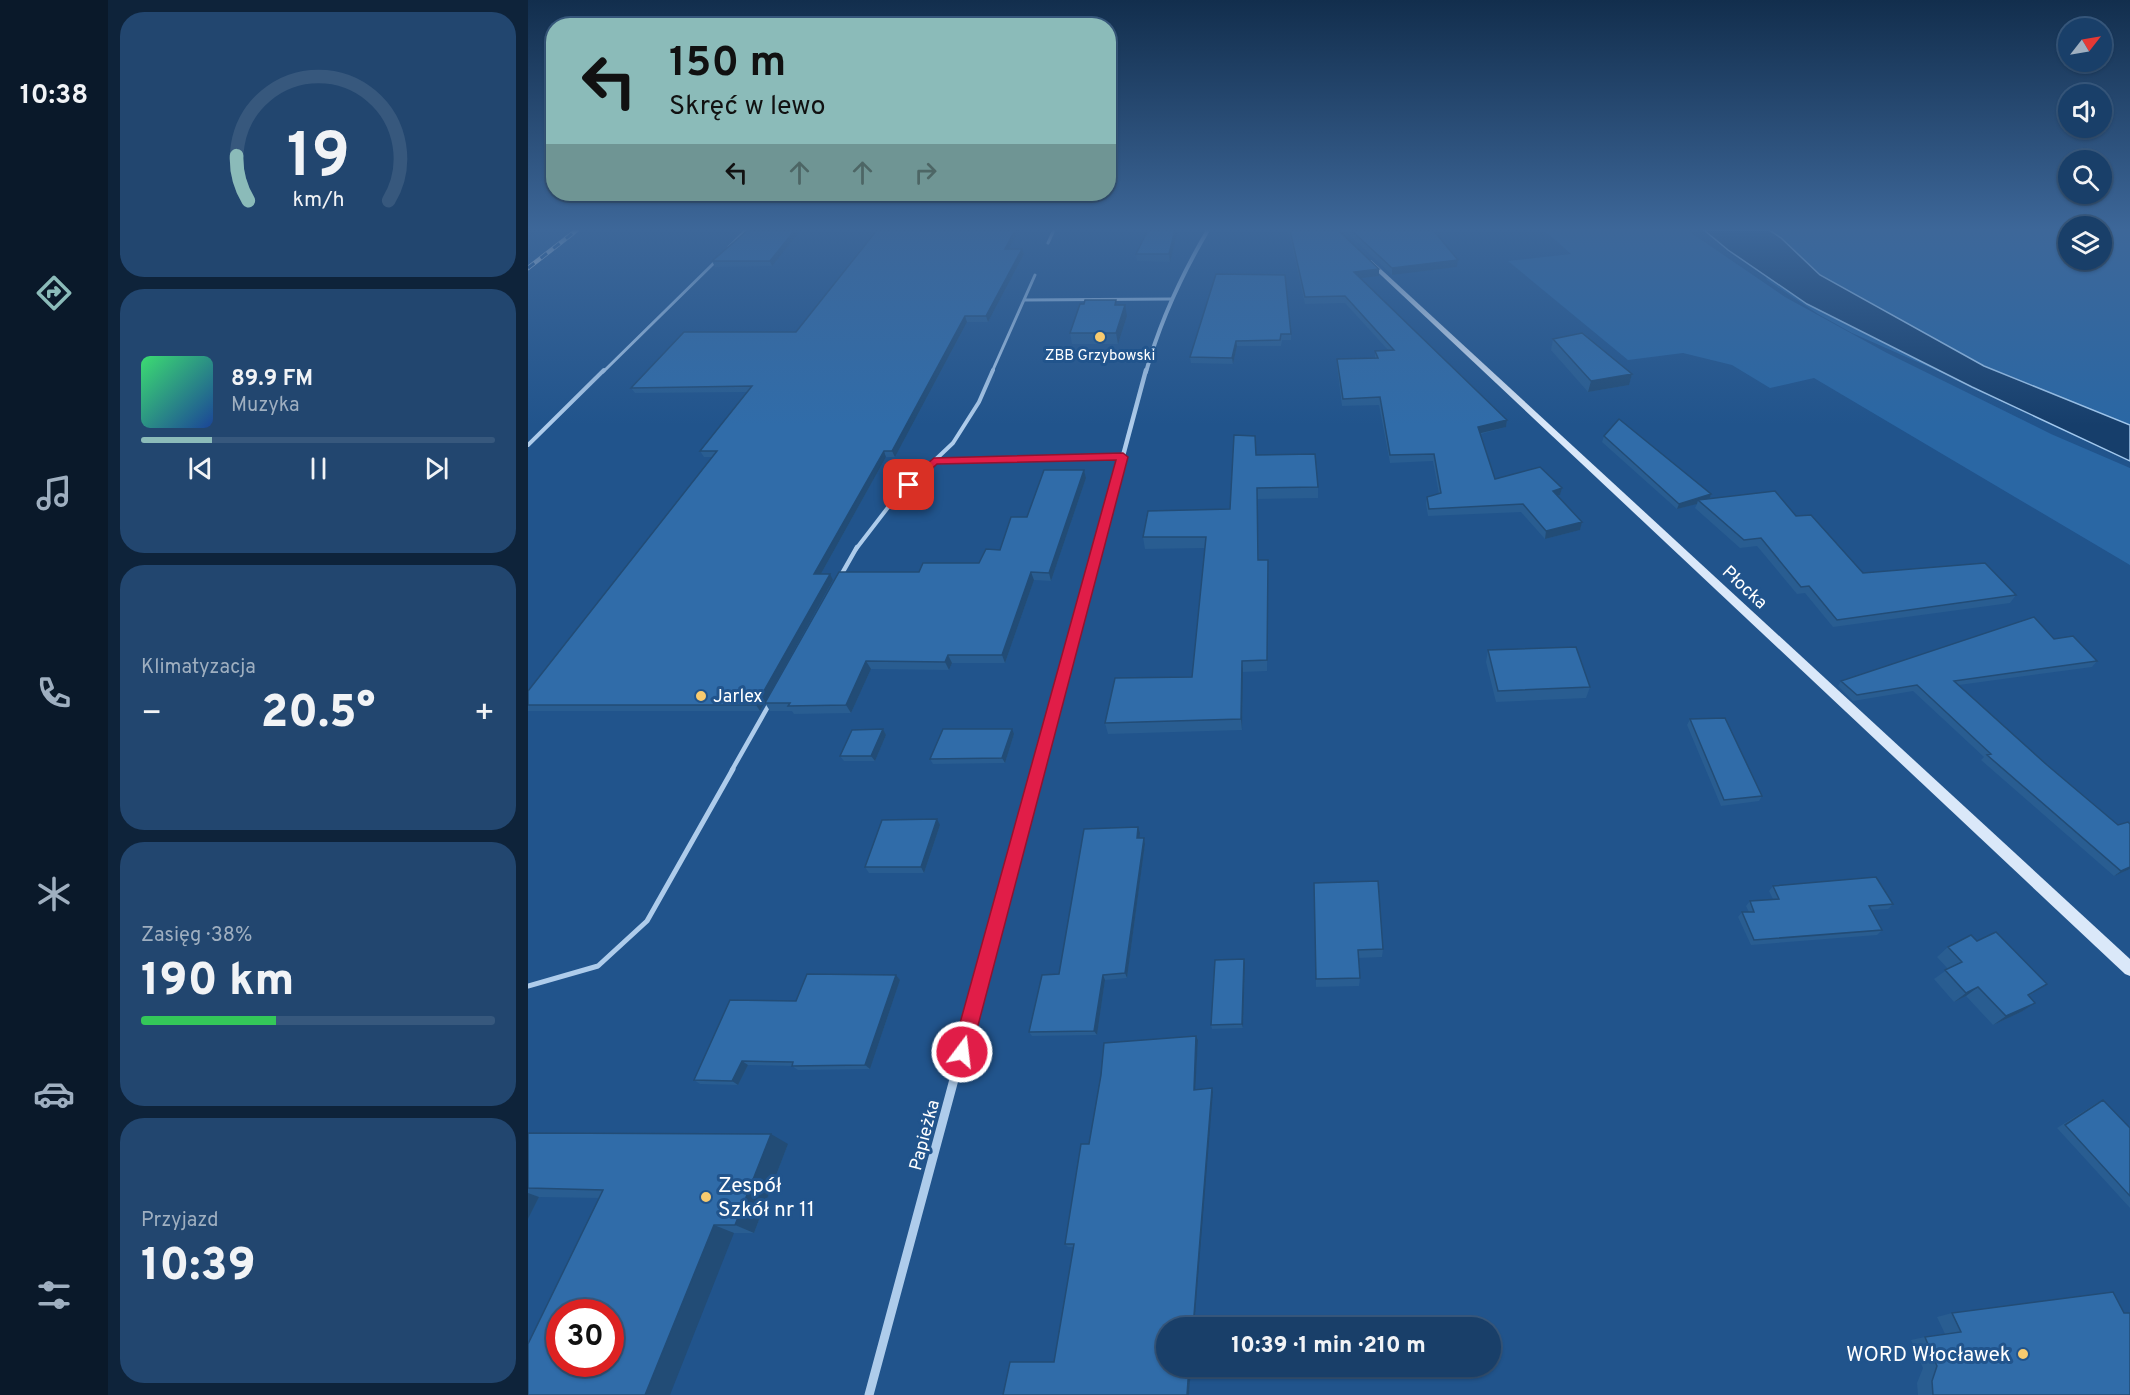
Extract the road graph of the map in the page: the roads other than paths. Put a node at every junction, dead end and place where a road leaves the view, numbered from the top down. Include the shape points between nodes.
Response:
1 (680, 295) edge
2 (1026, 295) edge
3 (1173, 295) edge
4 (1405, 295) edge
5 (1171, 299) junction
6 (1024, 300) junction
7 (528, 445) edge
8 (1123, 457) junction
9 (934, 461) junction
10 (836, 585) edge
11 (774, 695) edge
12 (2130, 969) edge
13 (528, 986) edge
14 (869, 1395) edge

1 - 7 lane
2 - 6 lane
3 - 5 street, Papieżka
4 - 12 street, Płocka
5 - 6 lane
5 - 8 street, Papieżka
6 - 9 lane via 979,402 953,443
8 - 9 lane
8 - 14 street, Papieżka
9 - 10 lane via 896,497 858,544
11 - 13 lane via 647,921 598,966

